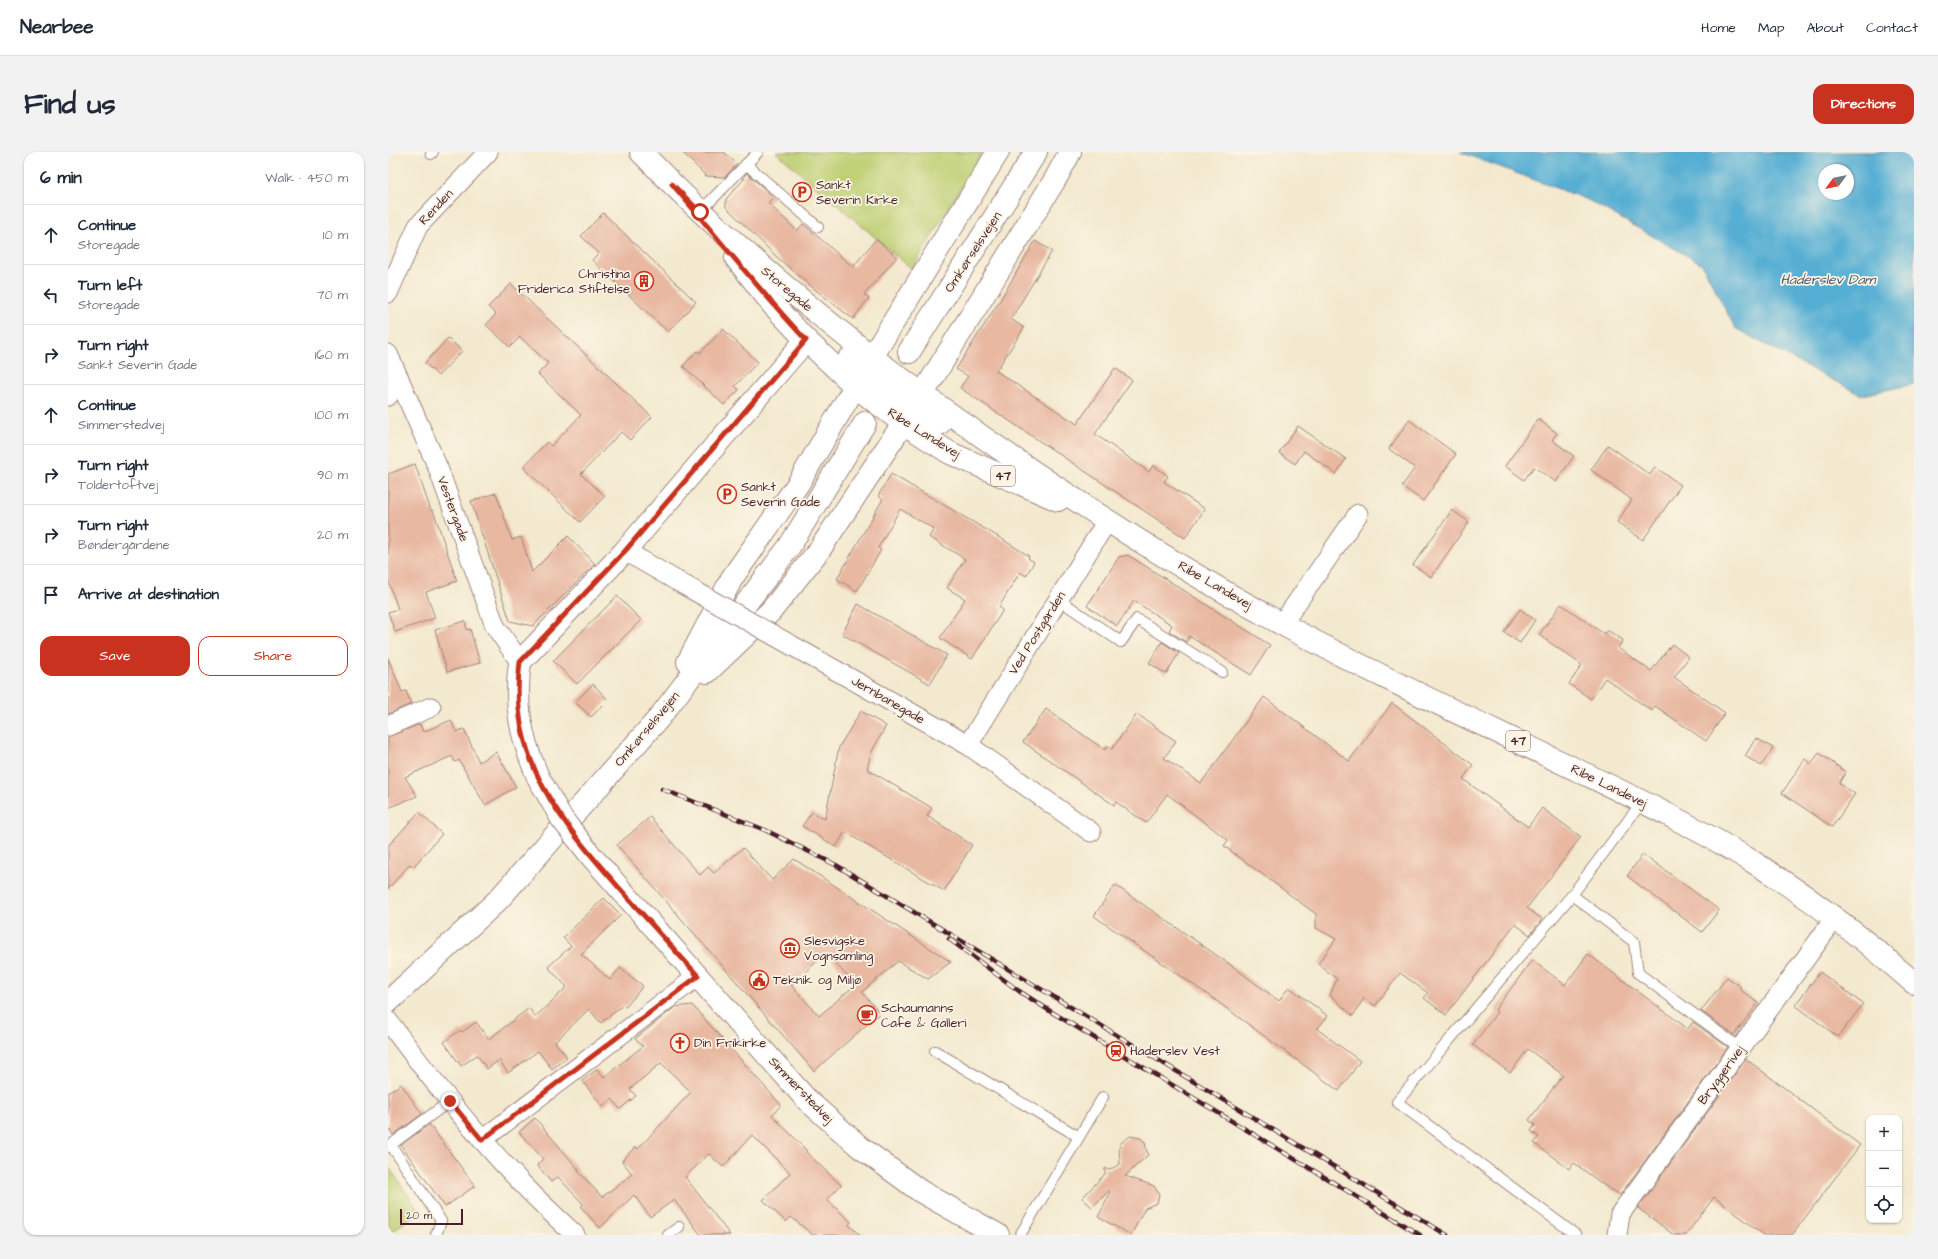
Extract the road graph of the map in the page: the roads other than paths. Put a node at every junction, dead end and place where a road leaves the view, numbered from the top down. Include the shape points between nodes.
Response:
1 (488, 152) edge
2 (641, 152) edge
3 (758, 152) edge
4 (998, 152) edge
5 (1036, 152) edge
6 (1070, 152) edge
7 (746, 164) junction
8 (672, 184) junction
9 (700, 212) junction
10 (818, 227) dead end
11 (744, 268) junction
12 (388, 292) edge
13 (806, 340) junction
14 (909, 352) dead end
15 (388, 354) edge
16 (863, 372) junction
17 (399, 378) junction
18 (388, 396) edge
19 (913, 408) junction
20 (865, 423) dead end
21 (1358, 514) dead end
22 (1107, 521) junction
23 (625, 551) junction
24 (1058, 599) junction
25 (1282, 624) junction
26 (520, 662) junction
27 (1222, 672) dead end
28 (431, 707) dead end
29 (659, 718) junction
30 (388, 726) edge
31 (968, 745) junction
32 (1642, 802) junction
33 (1091, 832) dead end
34 (1572, 895) junction
35 (1835, 918) junction
36 (698, 976) junction
37 (1914, 983) edge
38 (388, 1002) edge
39 (388, 1021) edge
40 (1740, 1048) junction
41 (935, 1051) dead end
42 (1103, 1097) dead end
43 (450, 1101) junction
44 (1079, 1137) junction
45 (482, 1140) junction
46 (389, 1146) edge
47 (679, 1227) dead end
48 (436, 1235) edge
49 (575, 1235) edge
50 (668, 1235) edge
51 (998, 1235) edge
52 (1020, 1235) edge
53 (1576, 1235) edge
54 (1617, 1235) edge

1 - 12 street, Renden via 418,226
2 - 8 main road, Storegade
3 - 7 lane
4 - 16 main road
5 - 14 main road, Omkørselsvejen
6 - 19 main road
7 - 9 lane
7 - 10 lane
8 - 9 main road, Storegade
8 - 11 main road, Storegade
9 - 16 main road, Storegade via 787,290
11 - 13 main road, Storegade via 773,305
11 - 16 main road
13 - 16 main road, Storegade
13 - 23 main road
15 - 17 street, Vestergade
16 - 19 main road, Ribe Landevej / 47
16 - 19 main road
16 - 29 main road via 798,484 732,578
17 - 18 street
17 - 26 street, Vestergade via 438,468 495,626
19 - 22 main road, Ribe Landevej / 47 via 1008,454
19 - 22 main road, Ribe Landevej / 47 via 950,452
19 - 29 main road via 820,549 771,611
20 - 29 main road, Omkørselsvejen via 789,547
21 - 25 street
22 - 24 street, Ved Postgården
22 - 25 main road, Ribe Landevej / 47
23 - 26 main road
23 - 31 street, Jernbanegade, bridge
24 - 27 lane via 1121,642 1137,619
24 - 31 street, Ved Postgården
25 - 32 main road, Ribe Landevej / 47
26 - 36 main road, Simmerstedvej, bridge via 517,686 521,727 528,754 538,777 562,818 592,857
28 - 30 street
29 - 38 main road, Omkørselsvejen via 498,900
31 - 33 street, Jernbanegade
32 - 34 lane
32 - 35 main road, Ribe Landevej / 47 via 1678,819 1758,865
34 - 40 lane via 1634,942 1638,973
34 - 53 lane via 1397,1102
35 - 37 main road, Ribe Landevej / 47
35 - 40 street, Bryggerivej
36 - 45 street
36 - 51 main road, Simmerstedvej via 807,1100 860,1148 920,1191
39 - 43 street
40 - 54 street, Bryggerivej via 1620,1214
41 - 44 lane
42 - 44 lane
43 - 45 street
43 - 46 lane
44 - 52 lane
45 - 49 street via 516,1178
46 - 48 lane via 441,1221
47 - 50 lane

